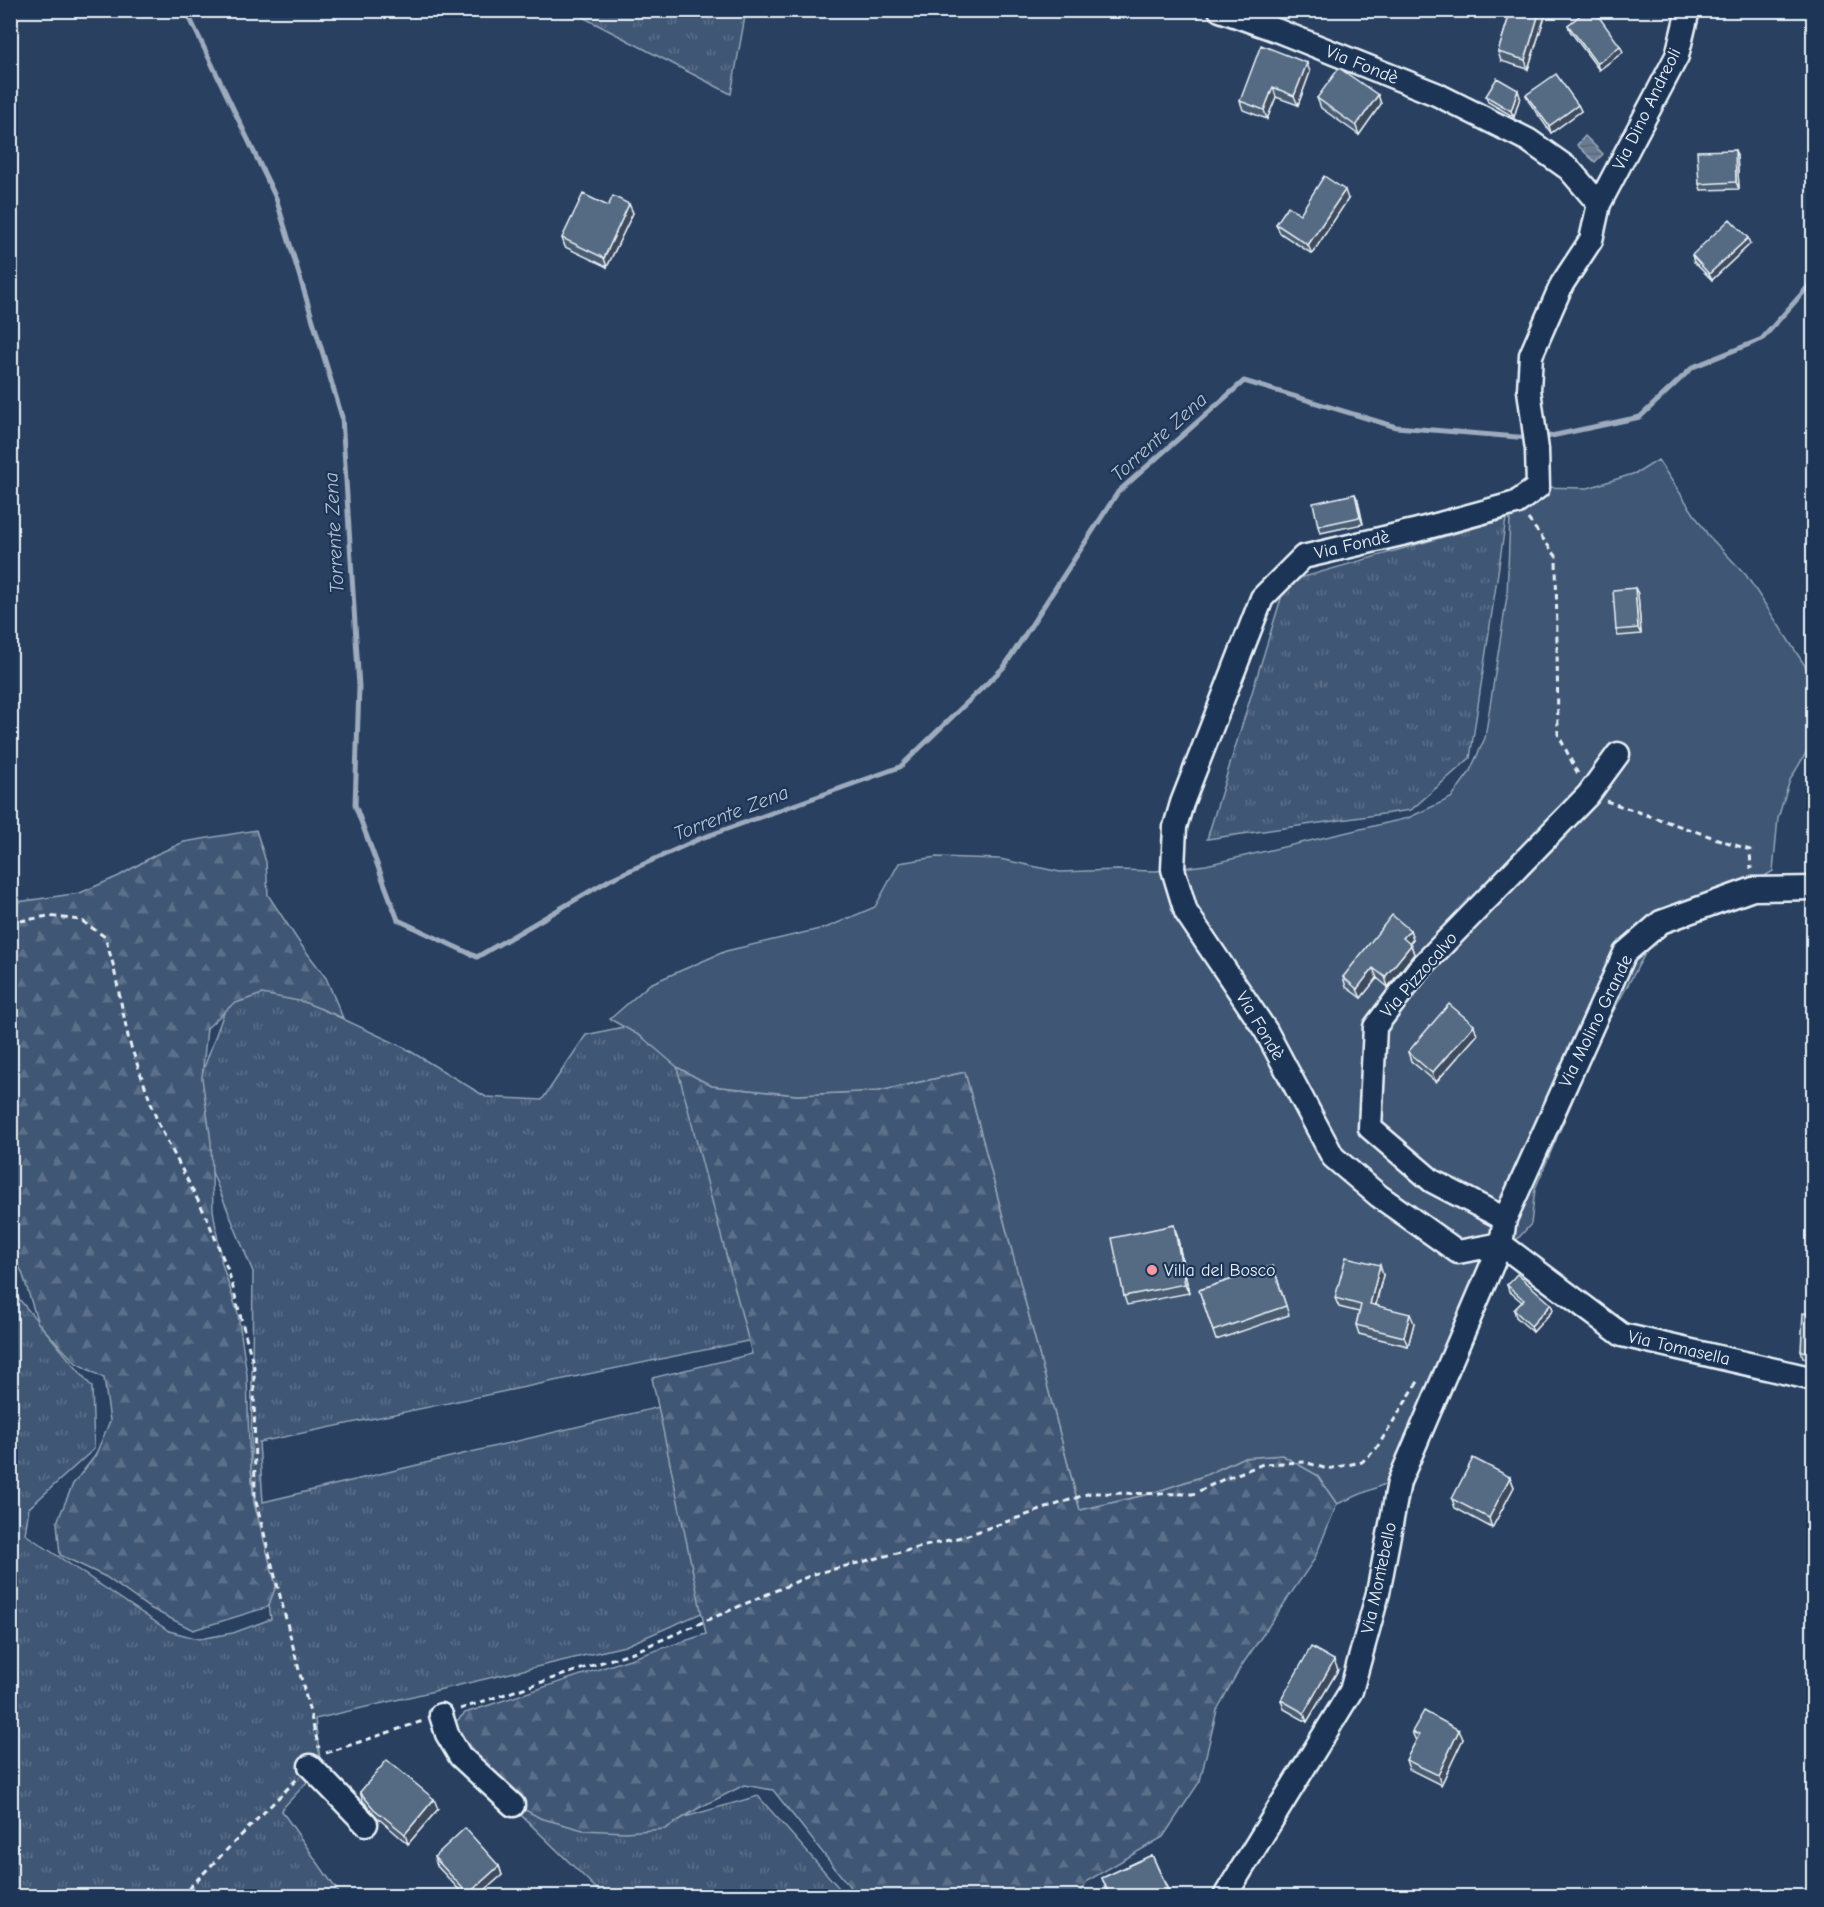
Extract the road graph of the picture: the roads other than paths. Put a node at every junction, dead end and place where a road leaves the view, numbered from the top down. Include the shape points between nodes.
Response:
1 (1220, 10) edge
2 (1688, 10) edge
3 (1599, 204) junction
4 (1618, 754) dead end
5 (1814, 888) edge
6 (1505, 1219) junction
7 (1501, 1244) junction
8 (1814, 1379) edge
9 (441, 1715) road end
10 (310, 1766) road end
11 (513, 1805) dead end
12 (366, 1824) dead end
13 (1225, 1896) edge

1 - 3 street, Via Fondè via 1436,94 1528,140 1569,169
2 - 3 street, Via Dino Andreoli via 1677,56
3 - 7 street, Via Fondè via 1591,240 1562,284 1532,355 1529,390 1538,487 1516,503 1303,557 1262,598 1175,827 1173,869 1186,912 1266,1031 1333,1157 1379,1196 1458,1252
4 - 6 street, Via Pizzocalvo via 1588,795 1418,970 1375,1027 1370,1128 1432,1181
5 - 6 street, Via Molino Grande via 1753,889 1661,922 1625,953
6 - 7 street, Via Molino Grande
7 - 8 street, Via Tomasella via 1622,1335
7 - 13 street, Via Montebello via 1399,1482 1378,1593 1351,1691
9 - 11 street via 460,1756
10 - 12 street

